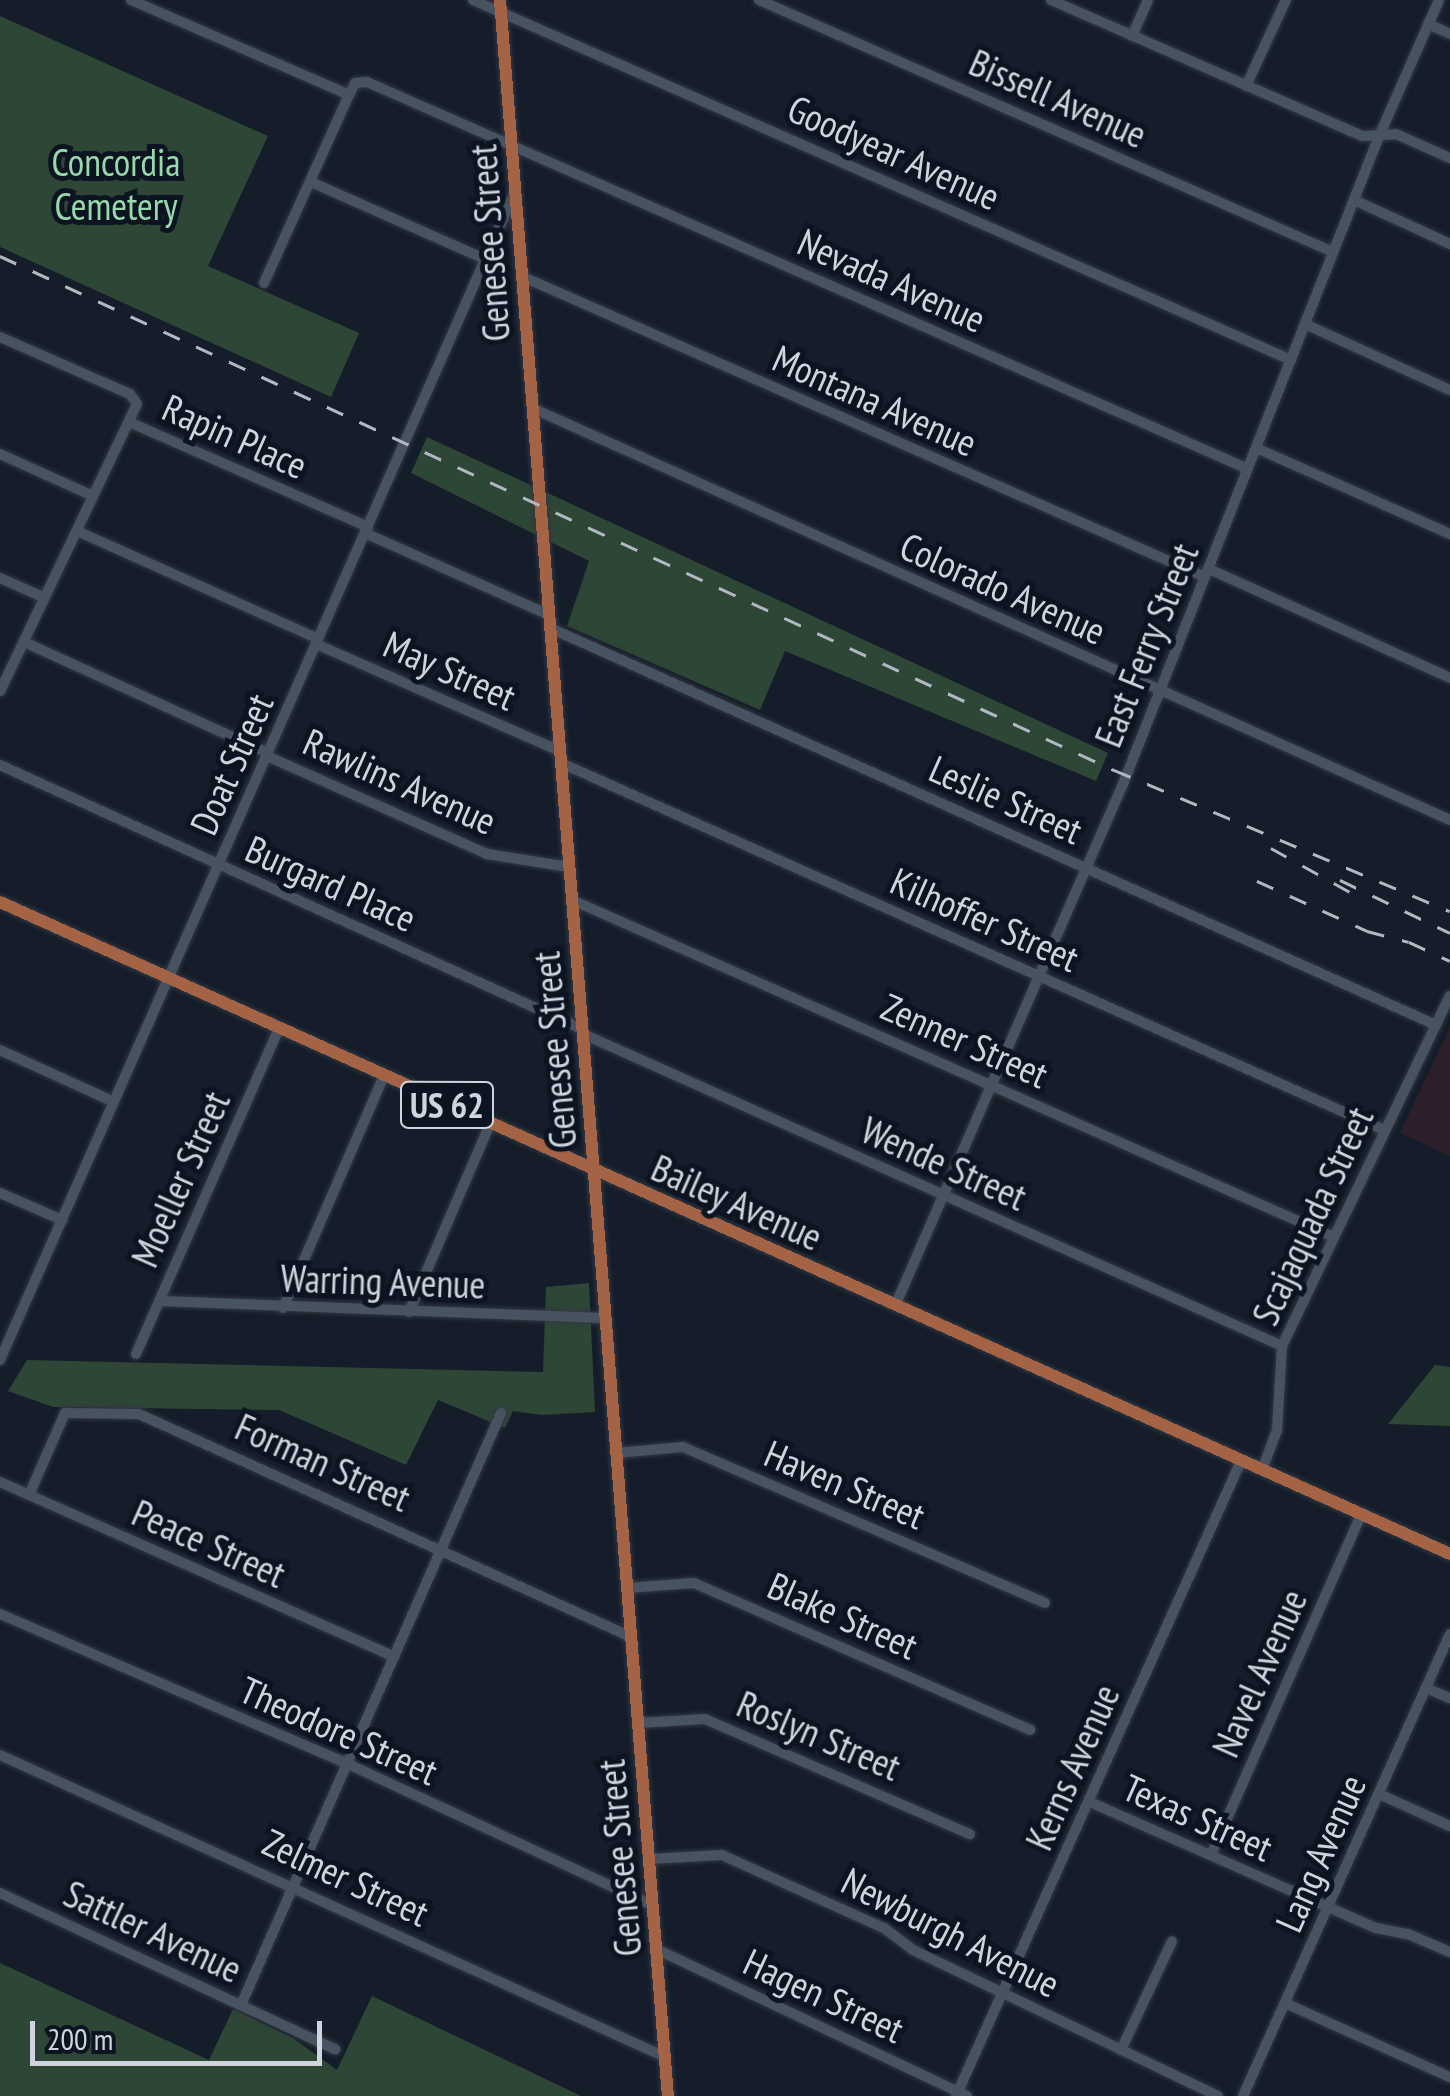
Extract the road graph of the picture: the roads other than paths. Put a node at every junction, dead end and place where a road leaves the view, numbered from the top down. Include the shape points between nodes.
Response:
1 (131, 0) edge
2 (472, 0) edge
3 (758, 0) edge
4 (1051, 0) edge
5 (1148, 0) edge
6 (1286, 0) edge
7 (1439, 0) edge
8 (501, 6) edge
9 (1428, 24) junction
10 (1450, 34) edge
11 (1132, 36) junction
12 (1246, 86) junction
13 (349, 95) junction
14 (1380, 134) junction
15 (511, 146) junction
16 (1450, 158) edge
17 (311, 182) junction
18 (514, 192) junction
19 (1354, 200) junction
20 (1450, 244) edge
21 (1333, 252) junction
22 (485, 259) junction
23 (521, 276) junction
24 (264, 283) dead end
25 (1304, 324) junction
26 (0, 337) edge
27 (1290, 360) junction
28 (1450, 390) edge
29 (532, 408) junction
30 (129, 422) junction
31 (1256, 448) junction
32 (0, 454) edge
33 (1248, 468) junction
34 (94, 496) junction
35 (366, 530) junction
36 (77, 531) junction
37 (1450, 534) edge
38 (1207, 573) junction
39 (0, 578) edge
40 (45, 598) junction
41 (550, 622) junction
42 (24, 642) junction
43 (317, 642) junction
44 (1450, 678) edge
45 (0, 691) edge
46 (1160, 693) junction
47 (268, 754) junction
48 (560, 757) junction
49 (0, 765) edge
50 (1450, 820) edge
51 (219, 865) junction
52 (569, 866) junction
53 (1086, 868) junction
54 (572, 900) junction
55 (0, 902) edge
56 (1039, 976) junction
57 (170, 979) junction
58 (1450, 996) edge
59 (1436, 1026) junction
60 (279, 1029) junction
61 (582, 1031) junction
62 (0, 1050) edge
63 (384, 1076) junction
64 (992, 1085) junction
65 (114, 1102) junction
66 (490, 1124) junction
67 (1384, 1130) junction
68 (594, 1170) junction
69 (0, 1192) edge
70 (944, 1195) junction
71 (62, 1220) junction
72 (1334, 1237) junction
73 (160, 1301) junction
74 (895, 1306) junction
75 (283, 1308) junction
76 (409, 1312) junction
77 (606, 1318) junction
78 (0, 1323) edge
79 (14, 1328) junction
80 (1282, 1346) junction
81 (136, 1354) dead end
82 (0, 1360) edge
83 (501, 1413) dead end
84 (616, 1453) junction
85 (1240, 1461) junction
86 (1262, 1470) junction
87 (0, 1482) edge
88 (29, 1496) junction
89 (1361, 1514) junction
90 (442, 1548) junction
91 (1450, 1554) edge
92 (627, 1588) junction
93 (1045, 1603) dead end
94 (0, 1614) edge
95 (1450, 1634) edge
96 (631, 1637) junction
97 (394, 1657) junction
98 (1426, 1688) junction
99 (1450, 1698) edge
100 (638, 1723) junction
101 (1030, 1730) dead end
102 (0, 1754) edge
103 (346, 1763) junction
104 (1380, 1794) junction
105 (1090, 1802) junction
106 (1450, 1826) edge
107 (970, 1834) dead end
108 (1210, 1855) junction
109 (648, 1859) junction
110 (293, 1886) junction
111 (0, 1893) edge
112 (652, 1905) junction
113 (1328, 1908) junction
114 (1172, 1941) dead end
115 (656, 1949) junction
116 (1450, 1952) edge
117 (1003, 1994) junction
118 (1286, 2003) junction
119 (241, 2005) junction
120 (335, 2049) dead end
121 (1122, 2050) junction
122 (665, 2057) junction
123 (1450, 2078) edge
124 (960, 2095) edge
125 (668, 2096) edge
126 (1218, 2096) edge
127 (1243, 2096) edge

1 - 13 street
2 - 8 street, Goodyear Avenue
3 - 21 street, Bissell Avenue
4 - 11 street
5 - 11 street
6 - 12 street
7 - 9 street, East Ferry Street
8 - 15 main road, Genesee Street
8 - 27 street, Goodyear Avenue
9 - 10 street
9 - 14 street, East Ferry Street
11 - 12 street
12 - 14 street via 1364,136
13 - 15 street, Nevada Avenue via 364,80
13 - 17 street
14 - 16 street via 1396,134
14 - 19 street, East Ferry Street
15 - 18 main road, Genesee Street
15 - 33 street, Nevada Avenue
17 - 22 street
17 - 24 street
18 - 22 street, Doat Street
18 - 23 main road, Genesee Street
19 - 20 street
19 - 21 street, East Ferry Street
21 - 25 street, East Ferry Street
22 - 35 street, Doat Street
23 - 29 main road, Genesee Street
23 - 38 street, Montana Avenue
25 - 27 street, East Ferry Street
25 - 28 street
26 - 30 street, Rapin Place via 130,394 137,404
27 - 31 street, East Ferry Street
29 - 41 main road, Genesee Street
29 - 46 street, Colorado Avenue
30 - 34 street
30 - 35 street, Rapin Place
31 - 33 street, East Ferry Street
31 - 37 street
32 - 34 street
33 - 38 street, East Ferry Street
34 - 36 street
35 - 41 street, Rapin Place
35 - 43 street, Doat Street
36 - 40 street
36 - 43 street, May Street
38 - 44 street, Montana Avenue
38 - 46 street, East Ferry Street
39 - 40 street
40 - 42 street
41 - 48 main road, Genesee Street
41 - 53 street, Leslie Street
42 - 45 street
42 - 47 street, Rawlins Avenue
43 - 47 street, Doat Street
43 - 48 street, May Street
46 - 50 street, Colorado Avenue
46 - 53 street, East Ferry Street
47 - 51 street, Doat Street
47 - 52 street, Rawlins Avenue via 487,854
48 - 52 main road, Genesee Street
48 - 56 street, Kilhoffer Street
49 - 51 street, Burgard Place
51 - 57 street, Doat Street
51 - 61 street, Burgard Place
52 - 54 main road, Genesee Street
53 - 56 street, East Ferry Street
53 - 59 street, Leslie Street
54 - 61 main road, Genesee Street
54 - 64 street, Zenner Street
55 - 57 main road, Bailey Avenue / US 62
56 - 64 street, East Ferry Street
56 - 67 street, Kilhoffer Street
57 - 60 main road, Bailey Avenue / US 62
57 - 65 street, Doat Street
58 - 59 street, Scajaquada Street
59 - 67 street, Scajaquada Street
60 - 63 main road, Bailey Avenue / US 62
60 - 73 street, Moeller Street
61 - 68 main road, Genesee Street
61 - 70 street, Wende Street
62 - 65 street
63 - 66 main road, Bailey Avenue / US 62
63 - 75 street
64 - 70 street, East Ferry Street
64 - 72 street, Zenner Street
65 - 71 street, Doat Street
66 - 68 main road, Bailey Avenue / US 62
66 - 76 street
67 - 72 street, Scajaquada Street
68 - 74 main road, Bailey Avenue / US 62
68 - 77 main road, Genesee Street
69 - 71 street
70 - 74 street, East Ferry Street
70 - 80 street, Wende Street
71 - 79 street, Doat Street
72 - 80 street, Scajaquada Street
73 - 75 street, Warring Avenue
73 - 81 street, Moeller Street
74 - 85 main road, Bailey Avenue / US 62
75 - 76 street, Warring Avenue
76 - 77 street, Warring Avenue
77 - 84 main road, Genesee Street
78 - 79 street
79 - 82 street, Doat Street
80 - 86 street, Scajaquada Street via 1277,1430
83 - 90 street
84 - 92 main road, Genesee Street
84 - 93 street, Haven Street via 683,1448
85 - 86 main road, Bailey Avenue / US 62
85 - 105 street, Kerns Avenue
86 - 89 main road, Bailey Avenue / US 62
87 - 88 street, Peace Street
88 - 90 street, Forman Street via 65,1413 139,1414
88 - 97 street, Peace Street
89 - 91 main road, Bailey Avenue / US 62
89 - 108 street, Navel Avenue
90 - 96 street, Forman Street
90 - 97 street
92 - 96 main road, Genesee Street
92 - 101 street, Blake Street via 694,1583
94 - 103 street, Theodore Street
95 - 98 street, Lang Avenue
96 - 100 main road, Genesee Street
97 - 103 street
98 - 99 street
98 - 104 street, Lang Avenue
100 - 107 street, Roslyn Street via 705,1719
100 - 109 main road, Genesee Street
102 - 110 street, Zelmer Street
103 - 110 street
103 - 112 street, Theodore Street
104 - 106 street
104 - 113 street, Lang Avenue
105 - 108 street, Texas Street
105 - 117 street, Kerns Avenue
108 - 113 street, Texas Street
109 - 112 main road, Genesee Street
109 - 117 street, Newburgh Avenue via 722,1855 884,1928 913,1950
110 - 119 street
110 - 122 street, Zelmer Street
111 - 119 street, Sattler Avenue
112 - 115 main road, Genesee Street
113 - 116 street, Texas Street
113 - 118 street, Lang Avenue
114 - 121 street
115 - 122 main road, Genesee Street
115 - 124 street, Hagen Street
117 - 121 street, Newburgh Avenue
117 - 124 street, Kerns Avenue
118 - 123 street
118 - 127 street, Lang Avenue
119 - 120 street, Sattler Avenue
121 - 126 street, Newburgh Avenue
122 - 125 main road, Genesee Street

